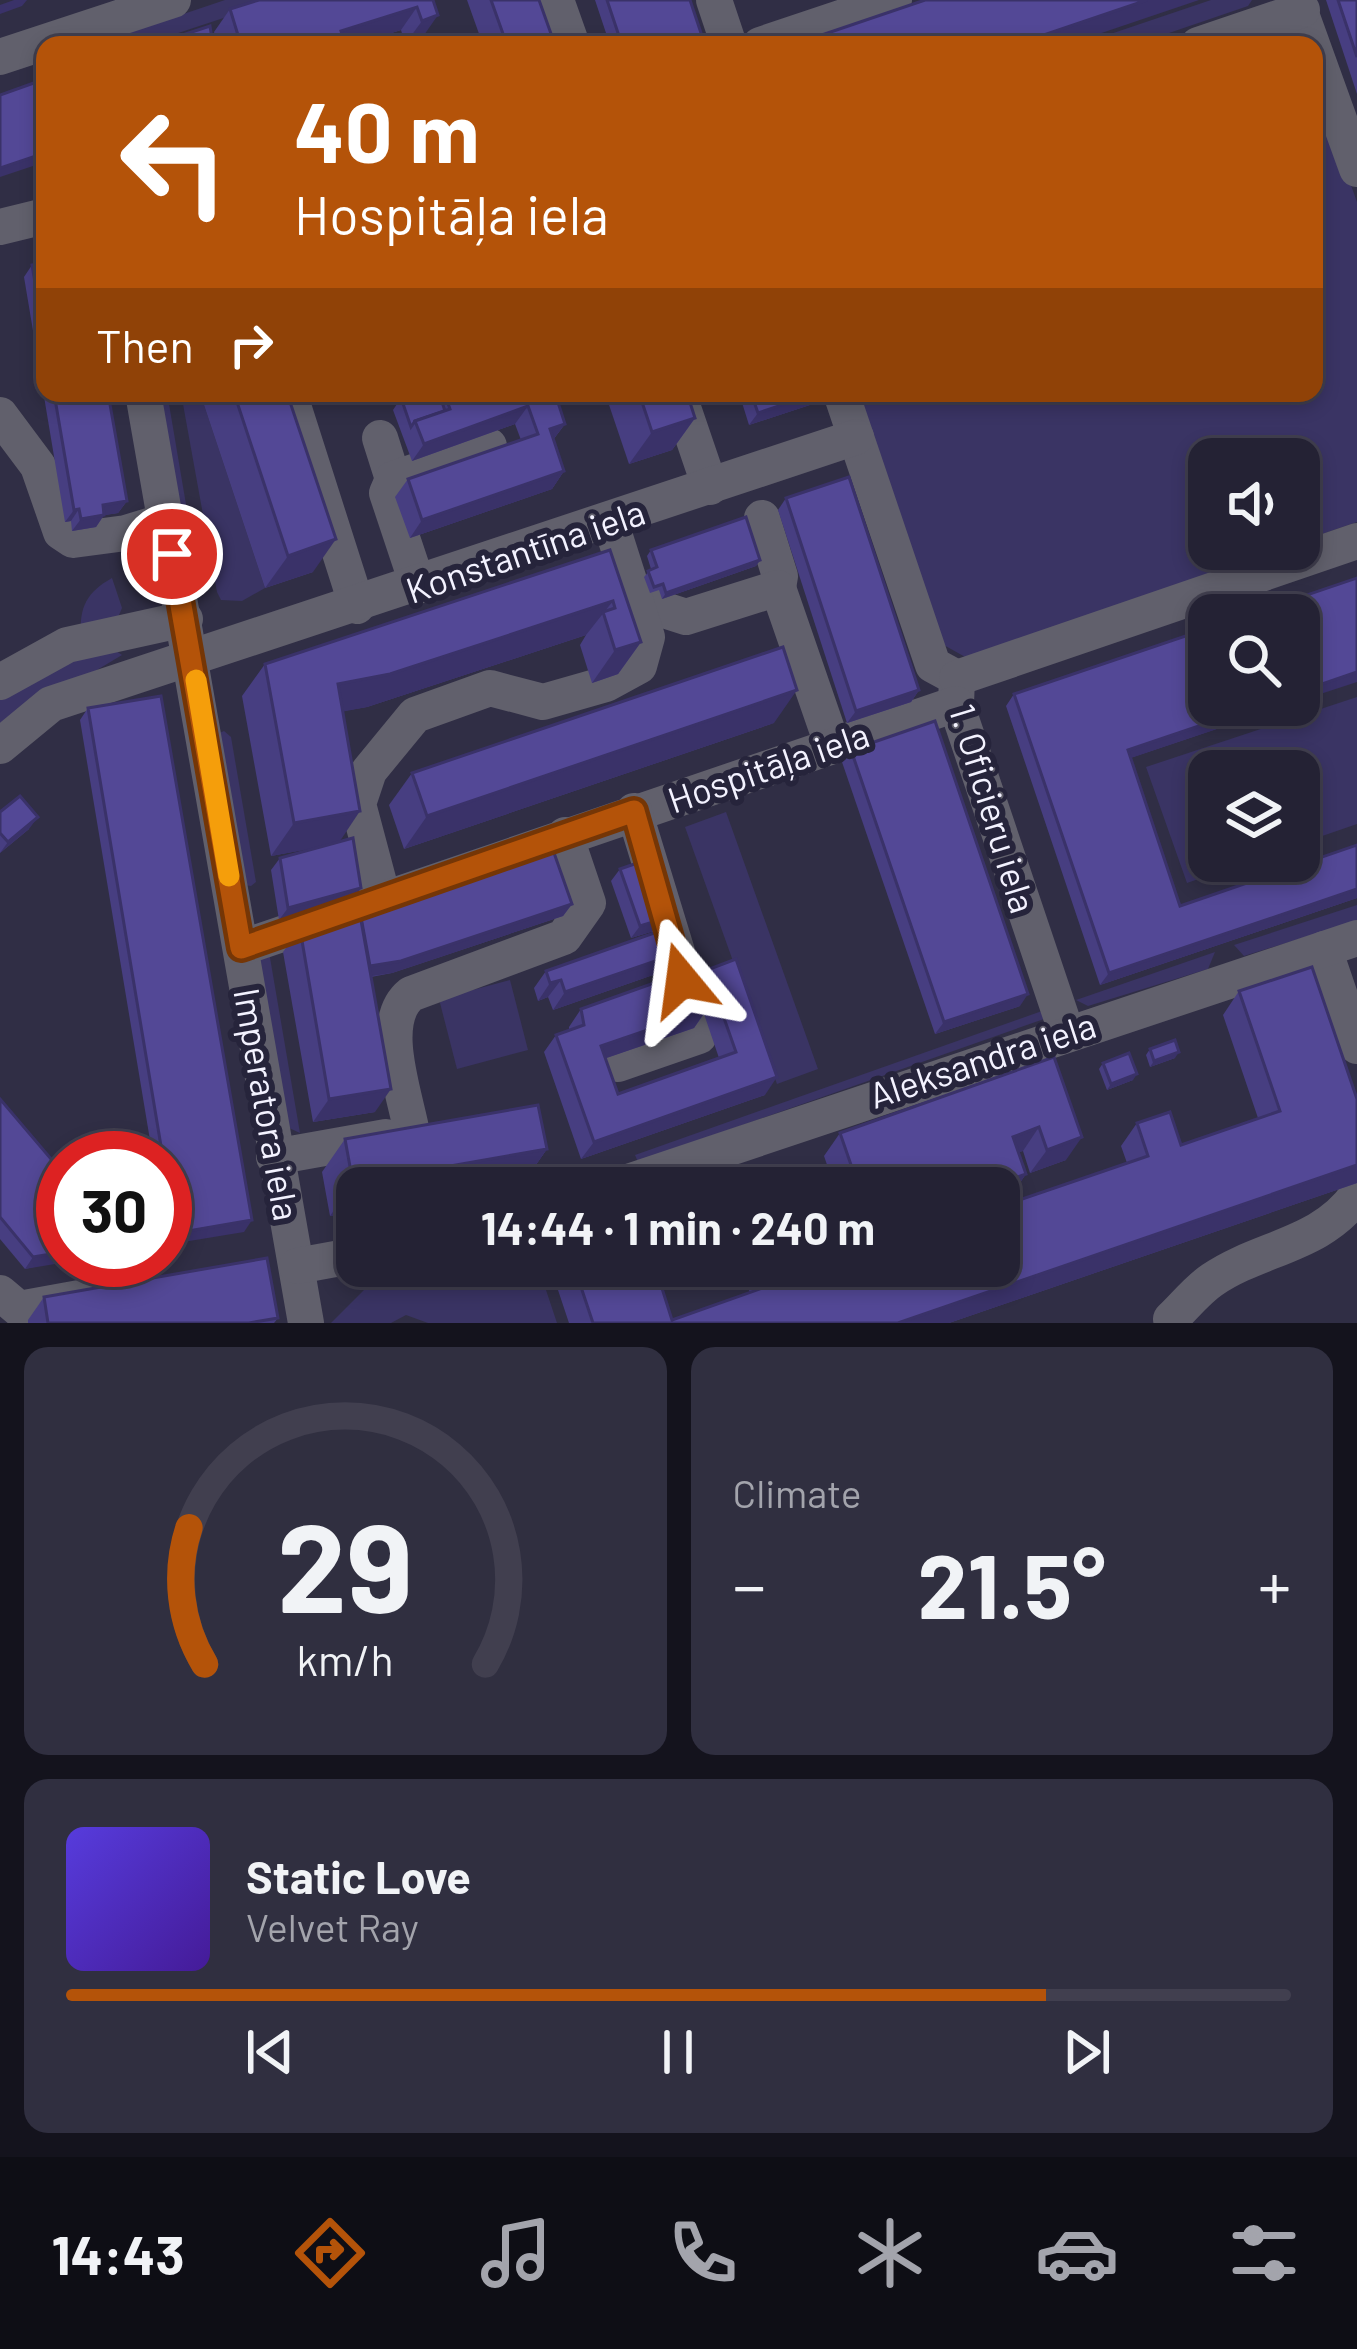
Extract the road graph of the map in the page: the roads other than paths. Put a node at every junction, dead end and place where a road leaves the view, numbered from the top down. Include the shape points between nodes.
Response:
1 (173, 0) edge
2 (556, 0) edge
3 (714, 0) edge
4 (894, 0) edge
5 (1299, 5) edge
6 (73, 26) edge
7 (569, 36) edge
8 (726, 36) edge
9 (787, 36) edge
10 (1221, 36) edge
11 (1310, 36) edge
12 (36, 42) edge
13 (0, 57) edge
14 (1323, 73) edge
15 (1357, 170) edge
16 (36, 218) edge
17 (0, 226) edge
18 (145, 402) edge
19 (292, 402) edge
20 (681, 402) edge
21 (844, 402) edge
22 (0, 416) edge
23 (856, 437) junction
24 (380, 438) dead end
25 (489, 446) edge
26 (393, 478) junction
27 (710, 487) junction
28 (762, 518) dead end
29 (165, 521) junction
30 (610, 521) junction
31 (1357, 541) edge
32 (418, 586) junction
33 (778, 588) junction
34 (636, 601) junction
35 (358, 606) junction
36 (184, 619) junction
37 (193, 659) junction
38 (0, 682) edge
39 (957, 691) junction
40 (832, 744) junction
41 (0, 746) edge
42 (634, 811) junction
43 (565, 835) junction
44 (383, 898) junction
45 (1340, 944) edge
46 (241, 948) junction
47 (1066, 1031) junction
48 (1357, 1046) edge
49 (618, 1064) edge
50 (452, 1126) edge
51 (412, 1132) junction
52 (274, 1157) junction
53 (671, 1167) edge
54 (1357, 1196) edge
55 (336, 1257) edge
56 (296, 1260) junction
57 (253, 1265) edge
58 (113, 1292) edge
59 (0, 1293) edge
60 (1171, 1319) dead end
61 (306, 1323) edge

1 - 6 street
2 - 7 street
3 - 8 street
4 - 9 street
5 - 10 street
5 - 11 street
12 - 13 street
14 - 15 street
16 - 17 street
18 - 29 street, Imperatora iela
19 - 35 street
20 - 27 street
21 - 23 street, 1. Oficieru iela
22 - 29 street via 38,466 61,532 73,540
23 - 27 street, Konstantīna iela
23 - 39 street, 1. Oficieru iela via 933,665
24 - 26 street
25 - 26 street
26 - 32 street via 387,493
27 - 30 street, Konstantīna iela
28 - 33 street
29 - 36 street, Imperatora iela
30 - 32 street, Konstantīna iela
30 - 34 street
31 - 39 street, Hospitāļa iela
32 - 35 street, Konstantīna iela
33 - 34 street via 686,617
33 - 40 street
34 - 44 street via 647,637 639,666 626,676 543,702 490,688 415,715 391,741 358,804
35 - 37 street, Konstantīna iela
36 - 37 street, Imperatora iela
36 - 38 street via 67,645
37 - 41 street via 51,704
37 - 46 street, Imperatora iela
39 - 40 street, Hospitāļa iela
39 - 47 street, 1. Oficieru iela
40 - 42 street, Hospitāļa iela
42 - 43 street, Hospitāļa iela
42 - 49 street via 700,1027 699,1036
43 - 44 street, Hospitāļa iela
43 - 51 street via 588,902 564,938 400,1003 393,1022
44 - 46 street, Hospitāļa iela
45 - 47 street, Aleksandra iela
45 - 48 street
46 - 52 street, Imperatora iela
47 - 53 street, Aleksandra iela
50 - 51 street
51 - 52 street
52 - 56 street, Imperatora iela
54 - 60 street via 1308,1238 1212,1279
55 - 56 street
56 - 57 street
56 - 61 street, Imperatora iela
58 - 59 street via 19,1309

